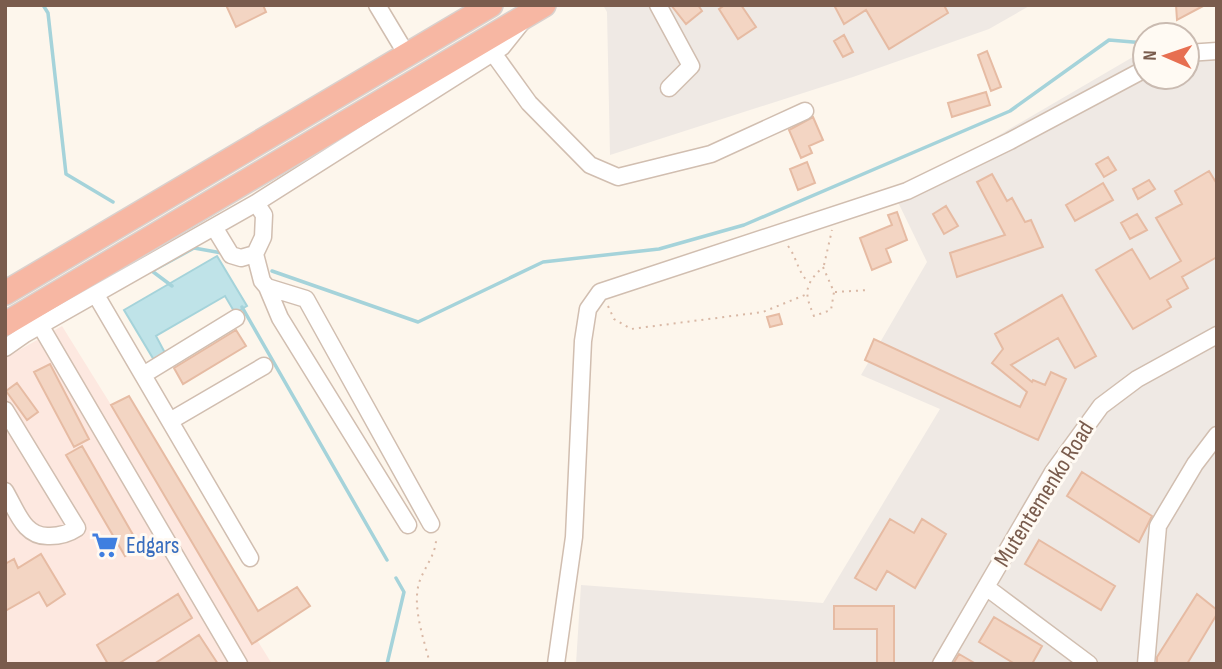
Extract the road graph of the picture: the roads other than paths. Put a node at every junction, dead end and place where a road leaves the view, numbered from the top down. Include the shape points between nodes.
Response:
1 (377, 5) edge
2 (491, 5) edge
3 (658, 5) edge
4 (536, 10) edge
5 (493, 53) junction
6 (407, 55) junction
7 (1131, 77) edge
8 (669, 88) dead end
9 (805, 111) dead end
10 (256, 203) junction
11 (214, 227) junction
12 (255, 254) junction
13 (267, 287) junction
14 (5, 293) edge
15 (96, 295) junction
16 (236, 318) dead end
17 (24, 324) edge
18 (1217, 335) edge
19 (5, 348) edge
20 (264, 366) dead end
21 (143, 375) junction
22 (5, 410) edge
23 (170, 421) junction
24 (1217, 435) edge
25 (5, 491) edge
26 (431, 524) road end
27 (408, 525) dead end
28 (250, 558) dead end
29 (986, 587) junction
30 (239, 664) edge
31 (556, 664) edge
32 (941, 664) edge
33 (1090, 664) edge
34 (1146, 664) edge

1 - 6 street
2 - 6 highway
3 - 8 street via 691,66
4 - 5 street
4 - 17 highway
5 - 9 street via 529,103 590,165 618,177 711,154
5 - 10 street
6 - 14 highway
7 - 31 street via 907,191 600,292 588,309 583,341 575,524
10 - 11 street
10 - 12 street via 264,215 263,237
11 - 12 street via 231,255
11 - 15 street
12 - 13 street
13 - 26 street via 306,299
13 - 27 street via 280,318
15 - 17 street
15 - 21 street
16 - 21 street
17 - 19 street
17 - 30 street
18 - 29 street, Mutentemenko Road via 1136,379 1101,406 1053,472
20 - 23 street
21 - 23 street
22 - 25 street via 77,528 58,536 30,533
23 - 28 street
24 - 34 street via 1158,526
29 - 32 street, Mutentemenko Road
29 - 33 street

